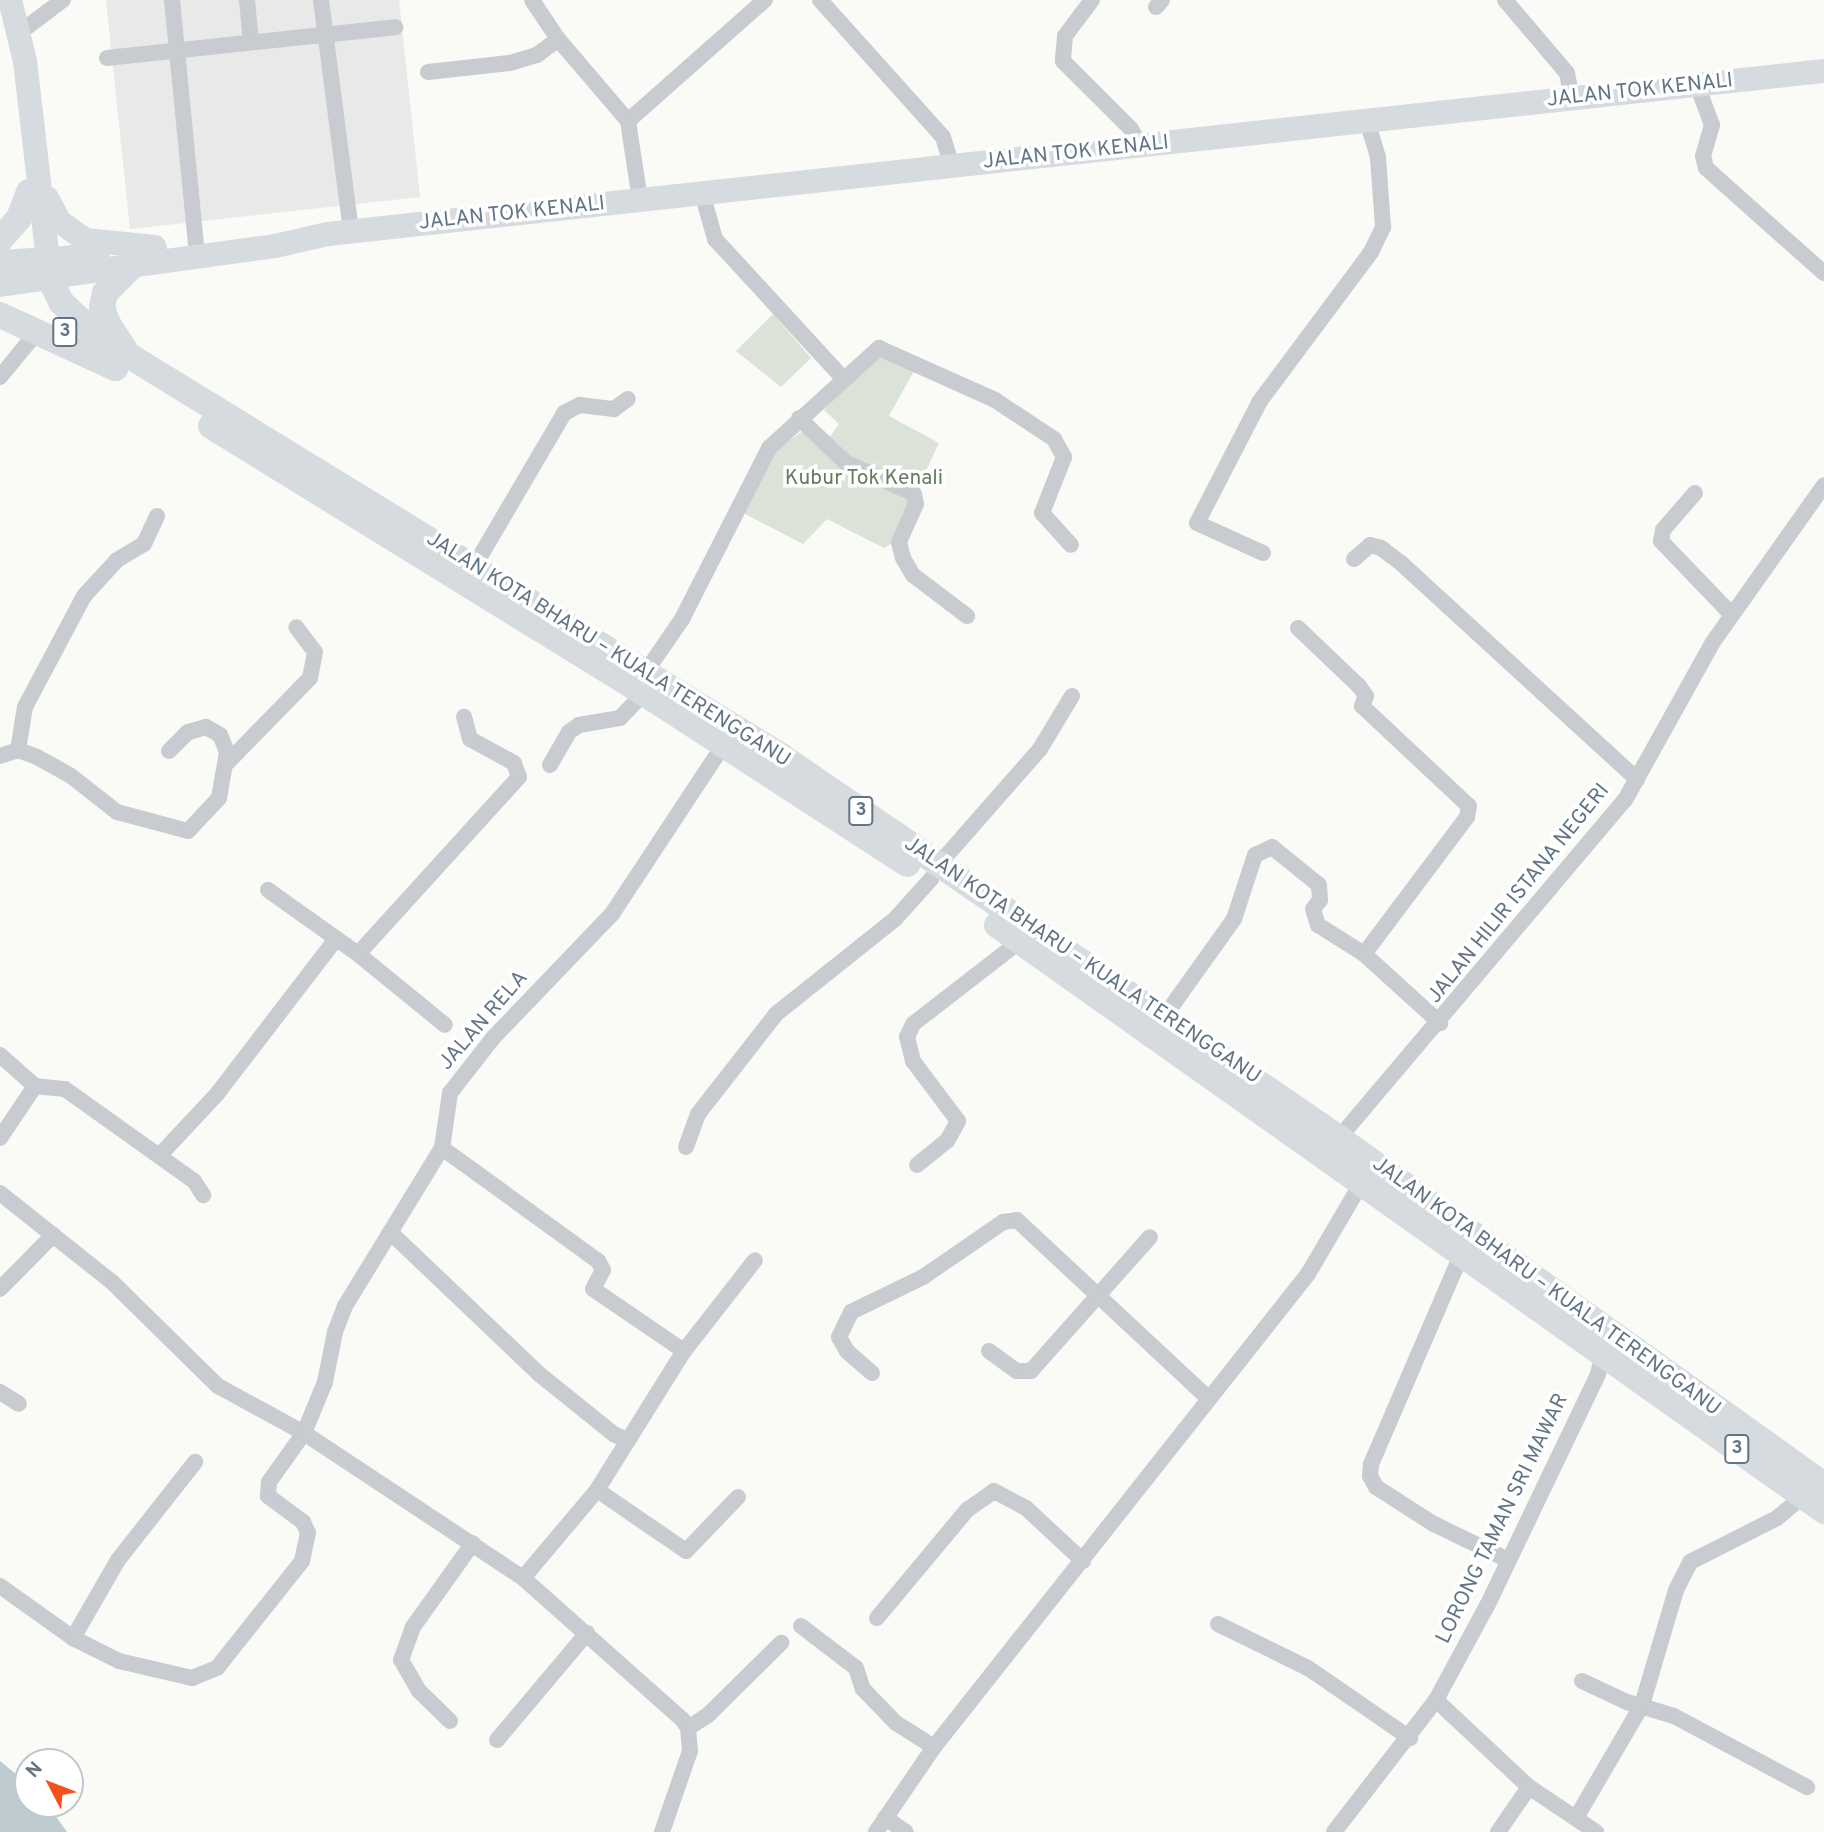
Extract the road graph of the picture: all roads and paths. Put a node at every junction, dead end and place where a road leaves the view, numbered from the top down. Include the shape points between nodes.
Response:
1 (9, 0) edge
2 (63, 0) edge
3 (172, 0) edge
4 (247, 0) edge
5 (321, 0) edge
6 (533, 0) edge
7 (765, 0) edge
8 (820, 0) edge
9 (1092, 0) edge
10 (1505, 0) edge
11 (395, 27) dead end
12 (19, 33) junction
13 (326, 34) junction
14 (558, 39) junction
15 (251, 42) junction
16 (177, 50) junction
17 (107, 58) dead end
18 (1824, 71) edge
19 (428, 72) dead end
20 (1697, 85) junction
21 (1572, 99) junction
22 (628, 121) junction
23 (1367, 121) junction
24 (1141, 146) junction
25 (952, 166) junction
26 (36, 192) junction
27 (702, 193) junction
28 (640, 200) junction
29 (340, 233) junction
30 (0, 240) edge
31 (196, 243) junction
32 (155, 247) junction
33 (0, 263) edge
34 (133, 265) junction
35 (41, 269) junction
36 (1824, 273) edge
37 (0, 284) edge
38 (0, 315) edge
39 (37, 332) junction
40 (123, 362) junction
41 (0, 377) edge
42 (843, 377) junction
43 (628, 399) dead end
44 (799, 418) junction
45 (1824, 485) edge
46 (1695, 493) dead end
47 (157, 516) dead end
48 (1071, 545) dead end
49 (1263, 553) dead end
50 (1354, 559) dead end
51 (475, 565) junction
52 (1731, 614) junction
53 (967, 615) dead end
54 (296, 627) dead end
55 (1298, 628) dead end
56 (645, 682) junction
57 (1072, 696) dead end
58 (464, 718) dead end
59 (723, 744) junction
60 (18, 750) junction
61 (169, 751) dead end
62 (0, 756) edge
63 (227, 763) junction
64 (550, 765) dead end
65 (1637, 779) junction
66 (935, 872) junction
67 (268, 890) dead end
68 (336, 939) junction
69 (1020, 941) junction
70 (358, 954) junction
71 (1364, 954) junction
72 (1164, 1017) junction
73 (1440, 1023) junction
74 (445, 1026) dead end
75 (0, 1055) edge
76 (35, 1086) junction
77 (0, 1138) edge
78 (1339, 1138) junction
79 (686, 1147) dead end
80 (442, 1148) junction
81 (160, 1155) junction
82 (917, 1165) dead end
83 (1362, 1182) junction
84 (0, 1193) edge
85 (203, 1195) dead end
86 (390, 1232) junction
87 (53, 1235) junction
88 (1150, 1237) dead end
89 (1462, 1253) junction
90 (755, 1260) dead end
91 (0, 1289) edge
92 (1097, 1297) junction
93 (684, 1351) junction
94 (989, 1351) dead end
95 (1604, 1354) junction
96 (872, 1373) dead end
97 (1656, 1378) junction
98 (0, 1392) edge
99 (1209, 1399) junction
100 (19, 1404) dead end
101 (304, 1433) junction
102 (628, 1440) junction
103 (195, 1462) dead end
104 (597, 1490) junction
105 (738, 1497) dead end
106 (1817, 1497) edge
107 (473, 1543) junction
108 (1508, 1560) junction
109 (1083, 1561) junction
110 (523, 1578) junction
111 (0, 1586) edge
112 (877, 1618) dead end
113 (1218, 1624) dead end
114 (801, 1626) dead end
115 (587, 1633) junction
116 (73, 1638) junction
117 (780, 1643) dead end
118 (1582, 1681) dead end
119 (1436, 1700) junction
120 (1642, 1705) junction
121 (450, 1721) dead end
122 (688, 1728) junction
123 (1410, 1738) junction
124 (497, 1740) dead end
125 (934, 1747) junction
126 (1529, 1787) junction
127 (1807, 1787) dead end
128 (1576, 1818) junction
129 (881, 1825) edge
130 (663, 1832) edge
131 (906, 1832) edge
132 (1334, 1832) edge
133 (1498, 1832) edge
134 (1597, 1832) edge

1 - 12 main road
2 - 12 street
3 - 16 street
4 - 15 street
5 - 13 street
6 - 14 street
7 - 22 street
8 - 25 street via 943,137
9 - 24 street via 1065,36 1063,61 1131,129
10 - 21 street via 1567,73
11 - 13 street
12 - 26 main road
13 - 15 street
13 - 29 street
14 - 19 street via 537,55 514,62
14 - 22 street
15 - 16 street
16 - 17 street
16 - 31 street
18 - 20 main road, JALAN TOK KENALI
20 - 21 main road, JALAN TOK KENALI
20 - 36 street via 1712,125 1703,163
21 - 23 main road, JALAN TOK KENALI
22 - 28 street
23 - 24 main road, JALAN TOK KENALI
23 - 49 street via 1378,157 1383,227 1371,252 1260,401 1197,523
24 - 25 main road, JALAN TOK KENALI
25 - 27 main road, JALAN TOK KENALI
26 - 30 highway
26 - 32 main road via 60,222 86,240
26 - 35 main road
27 - 28 main road, JALAN TOK KENALI
27 - 42 street via 715,239
28 - 29 main road, JALAN TOK KENALI
29 - 31 main road, JALAN TOK KENALI via 275,234
29 - 34 main road, JALAN TOK KENALI
31 - 32 main road, JALAN TOK KENALI
32 - 35 main road, JALAN TOK KENALI
33 - 35 highway
34 - 35 main road, JALAN TOK KENALI
34 - 40 highway via 105,293 103,307
35 - 37 highway
35 - 40 highway, JALAN KOTA BHARU – KUALA TERENGGANU / 3 via 71,315
38 - 39 highway
39 - 40 highway
39 - 41 street
40 - 51 highway, JALAN KOTA BHARU – KUALA TERENGGANU / 3
40 - 56 highway, JALAN KOTA BHARU – KUALA TERENGGANU / 3
42 - 44 street
42 - 48 street via 878,348 891,350 995,400 1054,439 1064,457 1042,513
43 - 51 street via 614,409 580,405 564,413
44 - 53 street via 845,462 914,494 916,504 899,542 903,558 913,575
44 - 56 street via 769,448 755,471 682,619
45 - 52 street, JALAN HILIR ISTANA NEGERI
46 - 52 street via 1663,530 1661,541
47 - 60 street via 144,544 117,560 84,596 25,707
50 - 65 street via 1370,545 1402,564
51 - 56 highway, JALAN KOTA BHARU – KUALA TERENGGANU / 3
52 - 65 street, JALAN HILIR ISTANA NEGERI
54 - 63 street via 315,652 310,678
55 - 71 street via 1359,686 1366,696 1362,706 1469,806 1467,817
56 - 59 highway, JALAN KOTA BHARU – KUALA TERENGGANU / 3
56 - 64 street via 620,718 574,729
56 - 66 highway, JALAN KOTA BHARU – KUALA TERENGGANU / 3
57 - 66 street via 1040,749
58 - 70 street via 470,739 514,763 519,777
59 - 66 highway, JALAN KOTA BHARU – KUALA TERENGGANU / 3
59 - 80 street, JALAN RELA via 612,914 460,1080 447,1105
60 - 62 street
60 - 63 street via 71,776 117,812 180,831 196,826 219,799
61 - 63 street via 188,732 206,726 225,741
65 - 73 street, JALAN HILIR ISTANA NEGERI via 1625,800
66 - 69 highway, JALAN KOTA BHARU – KUALA TERENGGANU / 3
66 - 72 highway, JALAN KOTA BHARU – KUALA TERENGGANU / 3
66 - 79 street via 895,919 776,1014 698,1114
67 - 68 street
68 - 70 street
68 - 81 street via 217,1094
69 - 82 street via 913,1024 907,1037 913,1061 958,1121 947,1141
69 - 83 highway, JALAN KOTA BHARU – KUALA TERENGGANU / 3
70 - 74 street
71 - 72 street via 1329,934 1313,918 1322,892 1319,885 1282,851 1262,849 1255,855 1234,919
71 - 73 street
72 - 78 highway, JALAN KOTA BHARU – KUALA TERENGGANU / 3
73 - 78 street, JALAN HILIR ISTANA NEGERI
75 - 76 street
76 - 77 street
76 - 81 street via 65,1089
78 - 97 highway, JALAN KOTA BHARU – KUALA TERENGGANU / 3
80 - 86 street, JALAN RELA
80 - 93 street via 598,1261 603,1270 593,1289
81 - 85 street via 194,1181
83 - 89 highway, JALAN KOTA BHARU – KUALA TERENGGANU / 3
83 - 99 street via 1307,1274
84 - 87 street
86 - 101 street, JALAN RELA via 345,1306 325,1382
86 - 102 street via 539,1374 615,1435
87 - 91 street
87 - 101 street via 112,1282 218,1386
88 - 92 street
89 - 95 highway, JALAN KOTA BHARU – KUALA TERENGGANU / 3
89 - 108 street via 1371,1464 1370,1476 1376,1487 1432,1523
90 - 93 street
92 - 94 street via 1026,1373
92 - 96 street via 1029,1226 1017,1220 1003,1222 923,1277 851,1312 839,1337 847,1351
92 - 99 street
93 - 102 street
95 - 97 highway, JALAN KOTA BHARU – KUALA TERENGGANU / 3
95 - 108 street, LORONG TAMAN SRI MAWAR
97 - 106 highway, JALAN KOTA BHARU – KUALA TERENGGANU / 3
98 - 100 street
99 - 109 street
101 - 107 street
101 - 116 street, JALAN RELA via 269,1482 268,1496 303,1522 308,1545 286,1584 217,1668 192,1678 159,1673 119,1661
102 - 104 street
103 - 116 street via 118,1560
104 - 105 street via 686,1551
104 - 110 street
106 - 120 street via 1690,1562 1676,1590
107 - 110 street
107 - 121 street via 413,1628 401,1660 419,1691
108 - 119 street, LORONG TAMAN SRI MAWAR
109 - 112 street via 1026,1508 994,1490 967,1510
109 - 125 street
110 - 115 street
111 - 116 street
113 - 123 street via 1308,1668
114 - 125 street via 856,1668 863,1689 895,1723
115 - 122 street
115 - 124 street
117 - 122 street via 708,1715
118 - 120 street
119 - 123 street, LORONG TAMAN SRI MAWAR
119 - 126 street
120 - 127 street via 1675,1716
120 - 128 street
122 - 130 street via 690,1751
123 - 132 street, LORONG TAMAN SRI MAWAR
125 - 129 street
126 - 128 street
126 - 133 street
128 - 134 street
129 - 131 street

